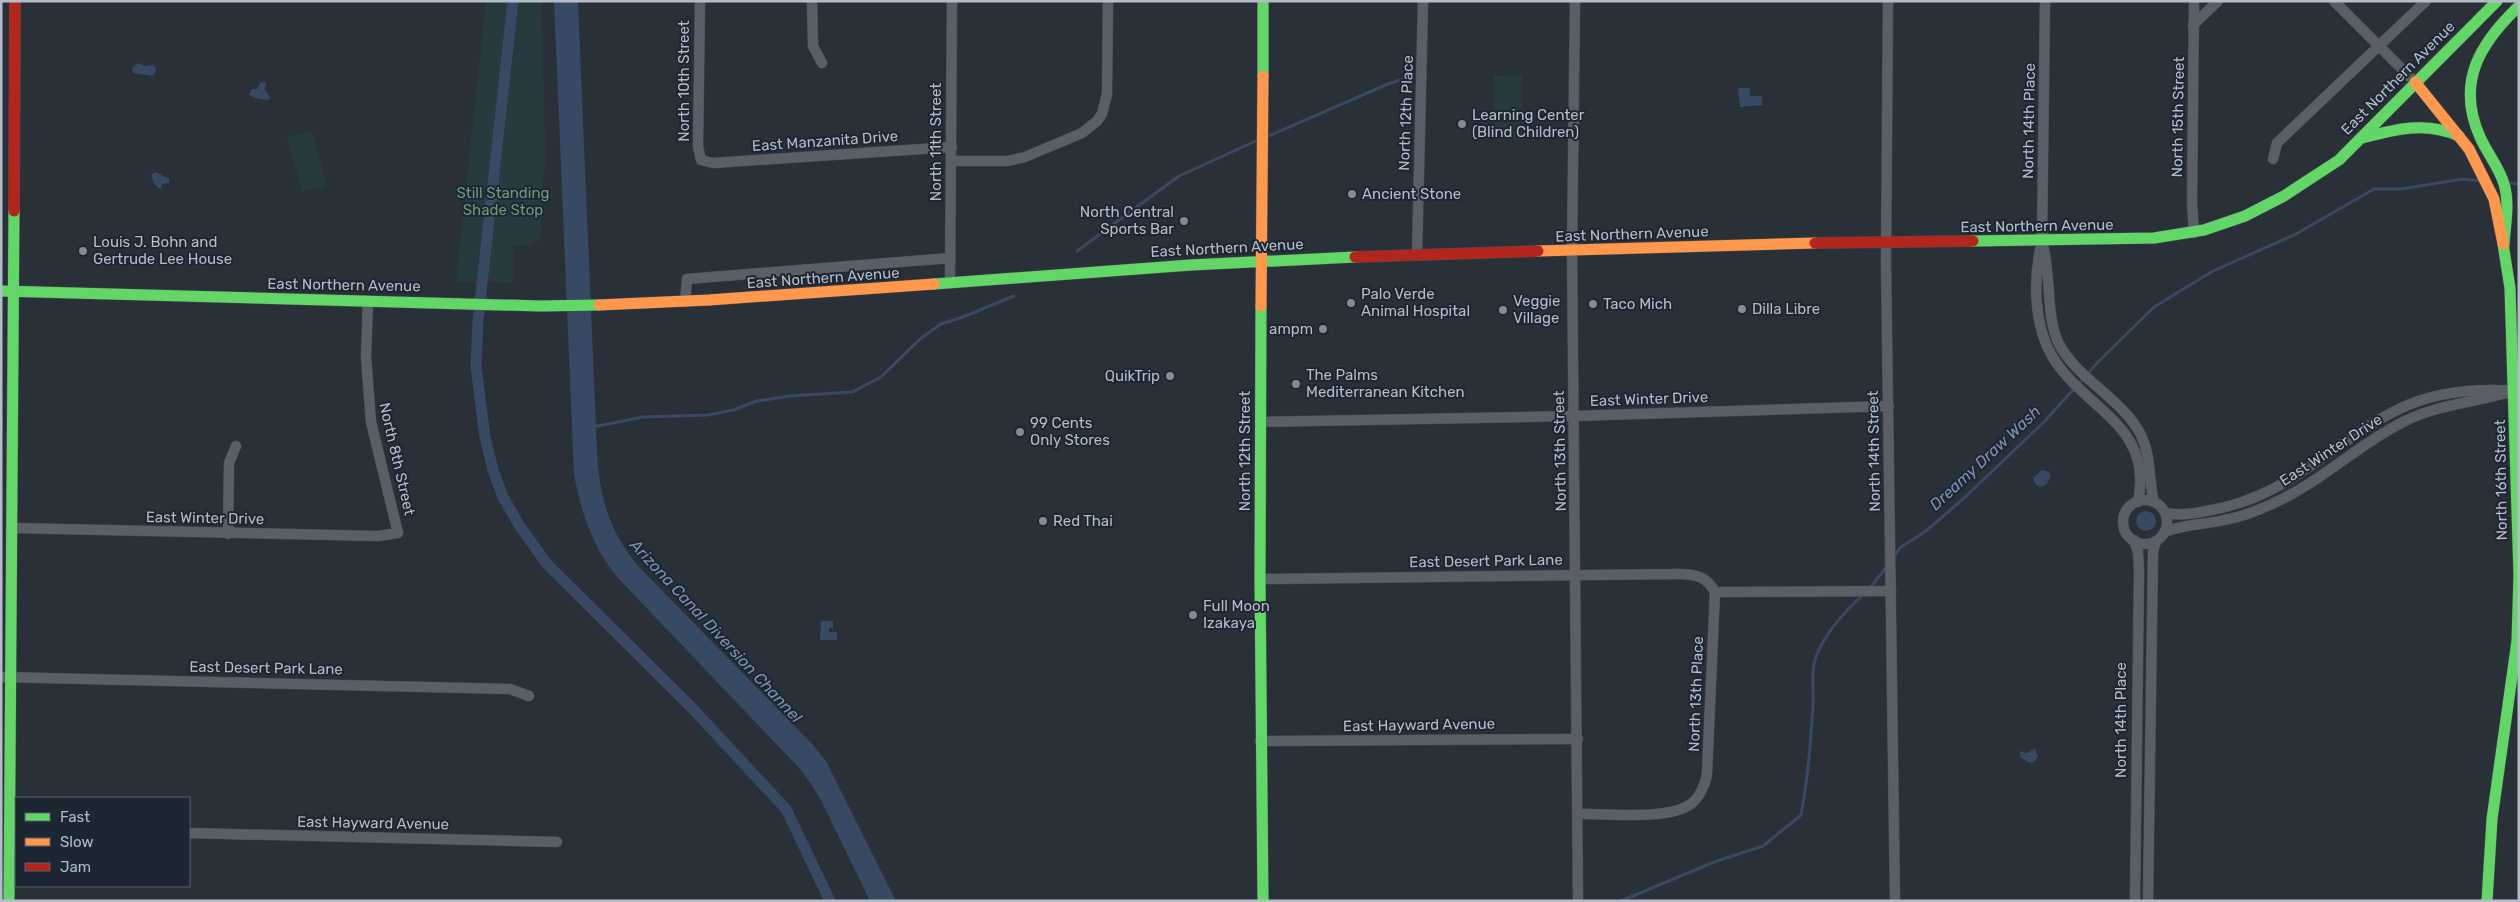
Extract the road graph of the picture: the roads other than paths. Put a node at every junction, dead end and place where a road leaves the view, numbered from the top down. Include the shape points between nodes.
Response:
1 (16, 1) edge
2 (700, 1) edge
3 (812, 1) edge
4 (952, 1) edge
5 (1108, 1) edge
6 (1263, 1) edge
7 (1423, 1) edge
8 (1575, 1) edge
9 (1888, 1) edge
10 (2045, 1) edge
11 (2194, 1) edge
12 (2218, 1) edge
13 (2334, 1) edge
14 (2426, 1) edge
15 (2497, 1) edge
16 (2519, 6) edge
17 (2194, 25) junction
18 (2379, 47) junction
19 (822, 63) dead end
20 (2415, 82) junction
21 (2459, 136) junction
22 (2360, 139) junction
23 (952, 148) junction
24 (701, 160) joint
25 (2273, 160) dead end
26 (952, 161) junction
27 (2194, 232) junction
28 (2042, 241) junction
29 (1886, 242) junction
30 (2504, 245) junction
31 (1572, 250) junction
32 (1417, 255) junction
33 (950, 258) junction
34 (1261, 261) junction
35 (950, 283) junction
36 (1, 291) edge
37 (15, 292) junction
38 (368, 301) junction
39 (685, 302) junction
40 (2516, 391) edge
41 (1889, 406) junction
42 (1574, 416) junction
43 (1260, 422) junction
44 (236, 446) dead end
45 (2138, 502) junction
46 (2154, 502) junction
47 (2165, 513) junction
48 (8, 532) edge
49 (2165, 532) junction
50 (398, 533) joint
51 (228, 534) junction
52 (2134, 540) junction
53 (2156, 541) junction
54 (1576, 574) junction
55 (1260, 579) junction
56 (1710, 582) joint
57 (1891, 591) junction
58 (1715, 592) junction
59 (6, 677) edge
60 (529, 696) dead end
61 (1578, 739) junction
62 (1260, 742) junction
63 (1579, 814) junction
64 (13, 828) edge
65 (190, 833) edge
66 (557, 842) dead end
67 (5, 848) edge
68 (9, 901) edge
69 (1263, 901) edge
70 (1578, 901) edge
71 (1895, 901) edge
72 (2135, 901) edge
73 (2148, 901) edge
74 (2487, 901) edge

1 - 37 main road
2 - 24 street, North 10th Street via 698,147
3 - 19 street via 813,46
4 - 23 street, North 11th Street
5 - 26 street via 1107,94 1097,122 1082,133 1025,157 1008,161
6 - 34 main road, North 12th Street
7 - 32 street, North 12th Place
8 - 31 street, North 13th Street
9 - 29 street, North 14th Street
10 - 28 street, North 14th Place
11 - 17 street, North 15th Street
12 - 17 street
13 - 18 street
14 - 18 street
15 - 20 main road, East Northern Avenue
16 - 30 main road via 2485,40 2474,63 2470,84 2479,136 2506,190
17 - 27 street, North 15th Street
18 - 20 street
18 - 25 street via 2278,143
20 - 21 main road, North 16th Street
20 - 22 main road, East Northern Avenue
21 - 22 main road via 2448,130 2415,125
21 - 30 main road, North 16th Street via 2494,199
22 - 27 main road, East Northern Avenue via 2339,160 2292,191 2235,220
23 - 24 street, East Manzanita Drive via 713,164
23 - 26 street, North 11th Street
26 - 33 street, North 11th Street
27 - 28 main road, East Northern Avenue via 2120,240
28 - 29 main road, East Northern Avenue
28 - 45 street, North 14th Place via 2036,265 2042,329 2053,356 2071,380 2113,418 2134,448 2138,464
28 - 46 street, North 14th Place via 2048,262 2050,308 2056,335 2080,370 2121,409 2140,433 2150,460
29 - 31 main road, East Northern Avenue
29 - 41 street, North 14th Street
30 - 40 main road, North 16th Street
31 - 32 main road, East Northern Avenue
31 - 42 street, North 13th Street
32 - 34 main road, East Northern Avenue
33 - 35 street, North 11th Street
33 - 39 street, East Northern Avenue via 687,279
34 - 35 main road, East Northern Avenue
34 - 43 main road, North 12th Street
35 - 39 main road, East Northern Avenue
36 - 37 main road, East Northern Avenue
37 - 38 main road, East Northern Avenue
37 - 48 main road
38 - 39 main road, East Northern Avenue via 567,306
38 - 50 street, North 8th Street via 366,357 369,406
40 - 47 street, East Winter Drive via 2484,389 2434,396 2392,414 2272,491 2223,509 2176,515
40 - 49 street, East Winter Drive via 2447,405 2404,421 2316,480 2278,501 2226,520
40 - 74 main road, North 16th Street via 2517,641 2492,820
41 - 42 street, East Winter Drive
41 - 57 street, North 14th Street
42 - 43 street, East Winter Drive
42 - 54 street, North 13th Street
43 - 55 main road, North 12th Street
44 - 51 street via 229,463
45 - 46 street
45 - 52 street, North 14th Place via 2129,508 2124,520 2127,534
46 - 47 street
47 - 49 street
48 - 51 street, East Winter Drive
48 - 59 main road
49 - 53 street
50 - 51 street, East Winter Drive via 378,536
52 - 53 street via 2145,544
52 - 72 street, North 14th Place via 2138,552
53 - 73 street, North 14th Place via 2150,665
54 - 55 street, East Desert Park Lane
54 - 56 street, East Desert Park Lane via 1691,574
54 - 61 street, North 13th Street
55 - 62 main road, North 12th Street
56 - 58 street, North 13th Place
57 - 58 street
57 - 71 street, North 14th Street
58 - 63 street, North 13th Place via 1708,773 1700,793 1692,803 1670,812
59 - 60 street, East Desert Park Lane via 510,689
59 - 64 main road
61 - 62 street, East Hayward Avenue
61 - 63 street, North 13th Street
62 - 69 main road, North 12th Street
63 - 70 street, North 13th Street
64 - 67 main road
65 - 66 street, East Hayward Avenue
67 - 68 main road

